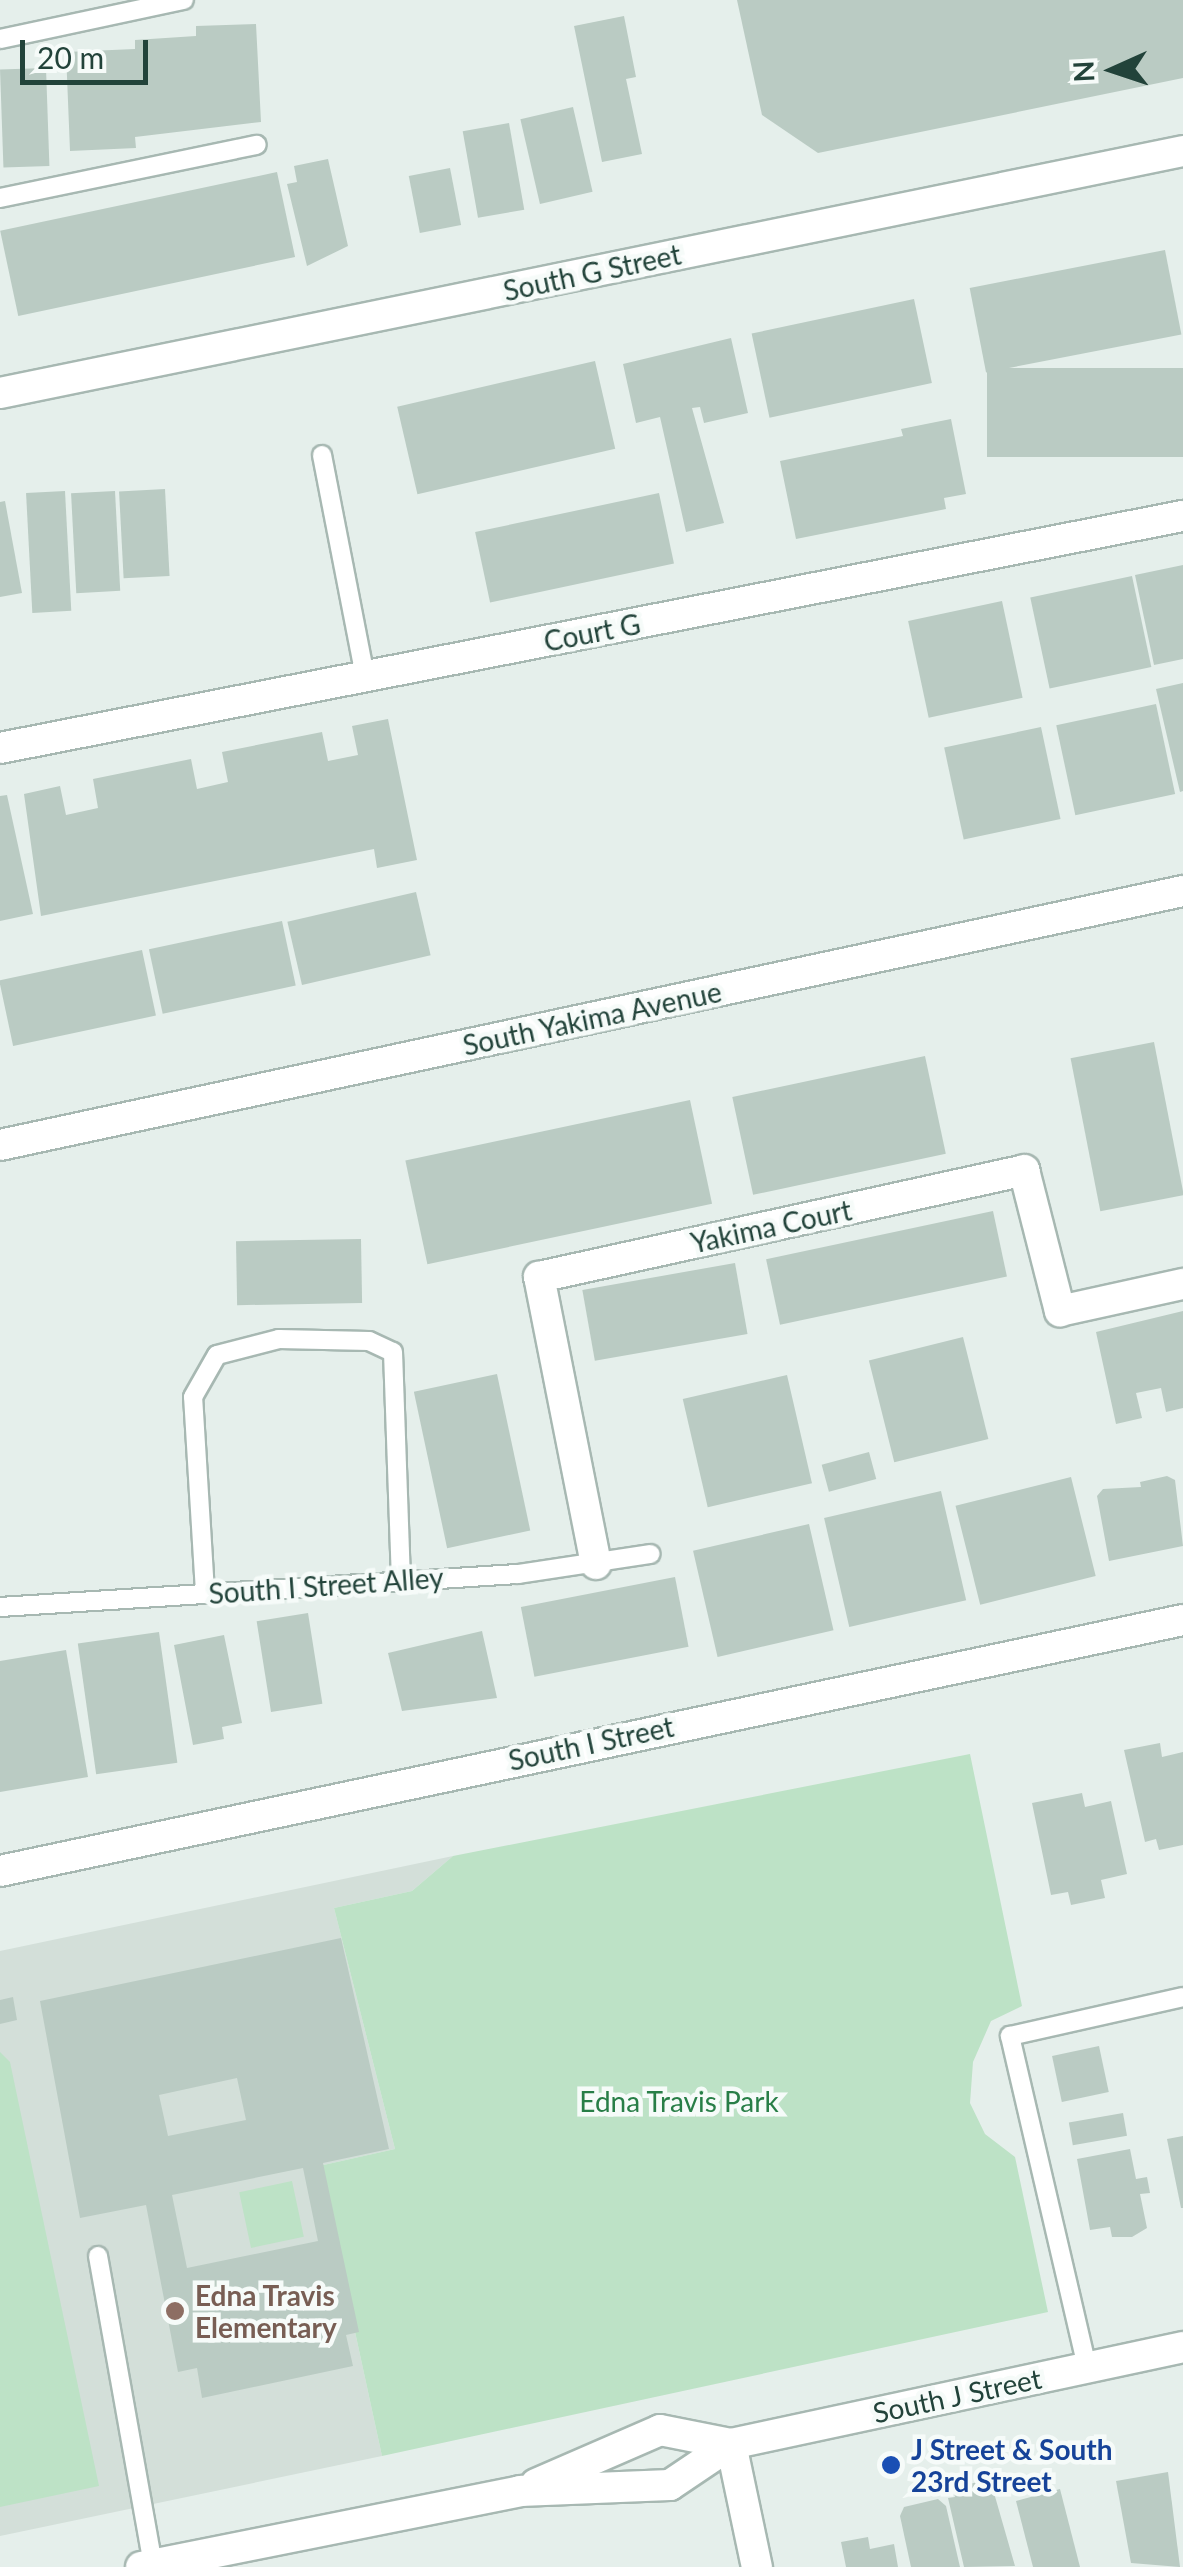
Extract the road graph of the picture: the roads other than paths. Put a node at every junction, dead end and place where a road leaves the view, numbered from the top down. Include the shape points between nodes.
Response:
1 (184, 0) edge
2 (0, 38) edge
3 (257, 146) dead end
4 (1183, 151) edge
5 (0, 198) edge
6 (0, 393) edge
7 (322, 455) dead end
8 (1183, 516) edge
9 (364, 676) junction
10 (0, 748) edge
11 (1183, 891) edge
12 (0, 1145) edge
13 (1183, 1284) edge
14 (650, 1554) dead end
15 (596, 1564) junction
16 (401, 1578) junction
17 (205, 1592) junction
18 (0, 1607) edge
19 (1183, 1620) edge
20 (0, 1871) edge
21 (1183, 1997) edge
22 (98, 2256) dead end
23 (1183, 2347) edge
24 (1088, 2367) junction
25 (731, 2444) junction
26 (520, 2491) junction
27 (147, 2566) edge
28 (758, 2567) edge

1 - 2 lane
3 - 5 lane
4 - 6 street, South G Street
7 - 9 lane
8 - 9 street, Court G
9 - 10 street, Court G
11 - 12 street, South Yakima Avenue
13 - 15 street, Yakima Court via 1060,1310 1024,1170 539,1277
14 - 15 lane, South I Street Alley
15 - 16 lane, South I Street Alley
16 - 17 lane, South I Street Alley
16 - 17 lane via 393,1352 369,1341 280,1339 217,1355 194,1397
17 - 18 lane, South I Street Alley
19 - 20 street, South I Street
21 - 24 lane via 1010,2036
22 - 27 lane
23 - 24 street, South J Street
24 - 25 street, South J Street
25 - 26 street, South J Street via 670,2485
25 - 26 street, South J Street via 660,2430
25 - 28 street
26 - 27 street, South J Street

